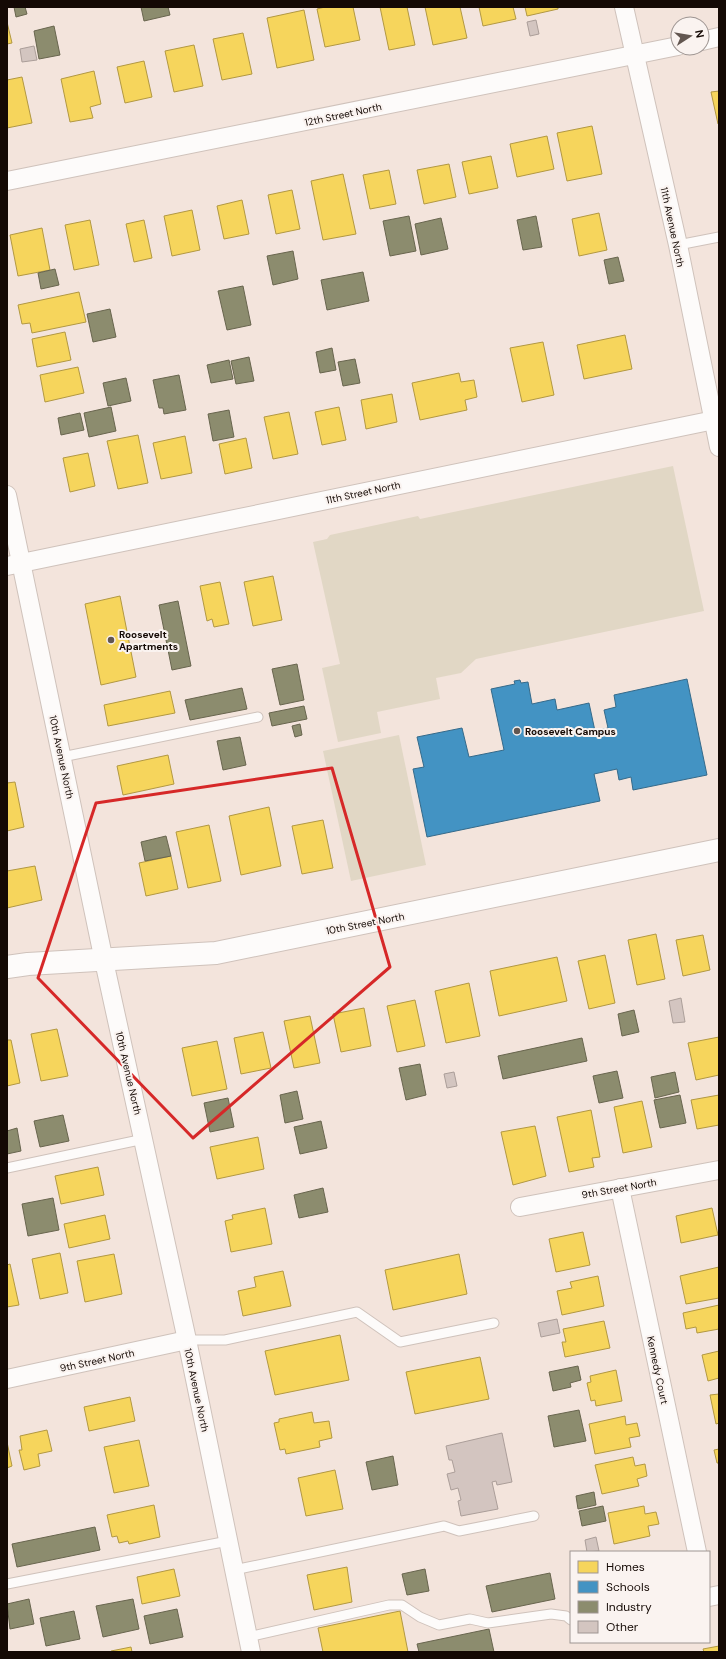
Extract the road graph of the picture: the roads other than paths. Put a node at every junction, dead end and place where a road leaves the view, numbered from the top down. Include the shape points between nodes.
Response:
1 (624, 7) edge
2 (670, 48) edge
3 (635, 55) junction
4 (7, 181) edge
5 (719, 237) edge
6 (678, 245) junction
7 (716, 419) edge
8 (719, 448) edge
9 (7, 495) edge
10 (14, 565) edge
11 (258, 717) dead end
12 (62, 757) junction
13 (719, 850) edge
14 (104, 961) junction
15 (7, 967) edge
16 (144, 1139) junction
17 (7, 1168) edge
18 (719, 1170) edge
19 (620, 1188) junction
20 (520, 1207) dead end
21 (494, 1323) dead end
22 (187, 1340) junction
23 (7, 1379) edge
24 (534, 1516) dead end
25 (228, 1541) junction
26 (697, 1551) edge
27 (234, 1570) junction
28 (7, 1584) edge
29 (570, 1619) edge
30 (249, 1645) edge

1 - 3 street, 11th Avenue North
2 - 3 street, 12th Street North
3 - 4 street, 12th Street North
3 - 6 street, 11th Avenue North
5 - 6 lane
6 - 7 street, 11th Avenue North
7 - 8 street, 11th Avenue North
7 - 10 street, 11th Street North
9 - 10 street, 10th Avenue North
10 - 12 street, 10th Avenue North
11 - 12 lane
12 - 14 street, 10th Avenue North
13 - 14 main road, 10th Street North via 216,953
14 - 15 main road, 10th Street North
14 - 16 street, 10th Avenue North
16 - 17 lane
16 - 22 street, 10th Avenue North
18 - 19 street, 9th Street North
19 - 20 street, 9th Street North
19 - 26 street, Kennedy Court
21 - 22 lane via 400,1342 357,1312 225,1340
22 - 23 street, 9th Street North
22 - 25 street, 10th Avenue North
24 - 27 lane via 459,1531 444,1526
25 - 27 street, 10th Avenue North
25 - 28 lane
27 - 30 street, 10th Avenue North
29 - 30 lane via 566,1616 551,1614 488,1623 470,1619 439,1626 402,1605 389,1605

